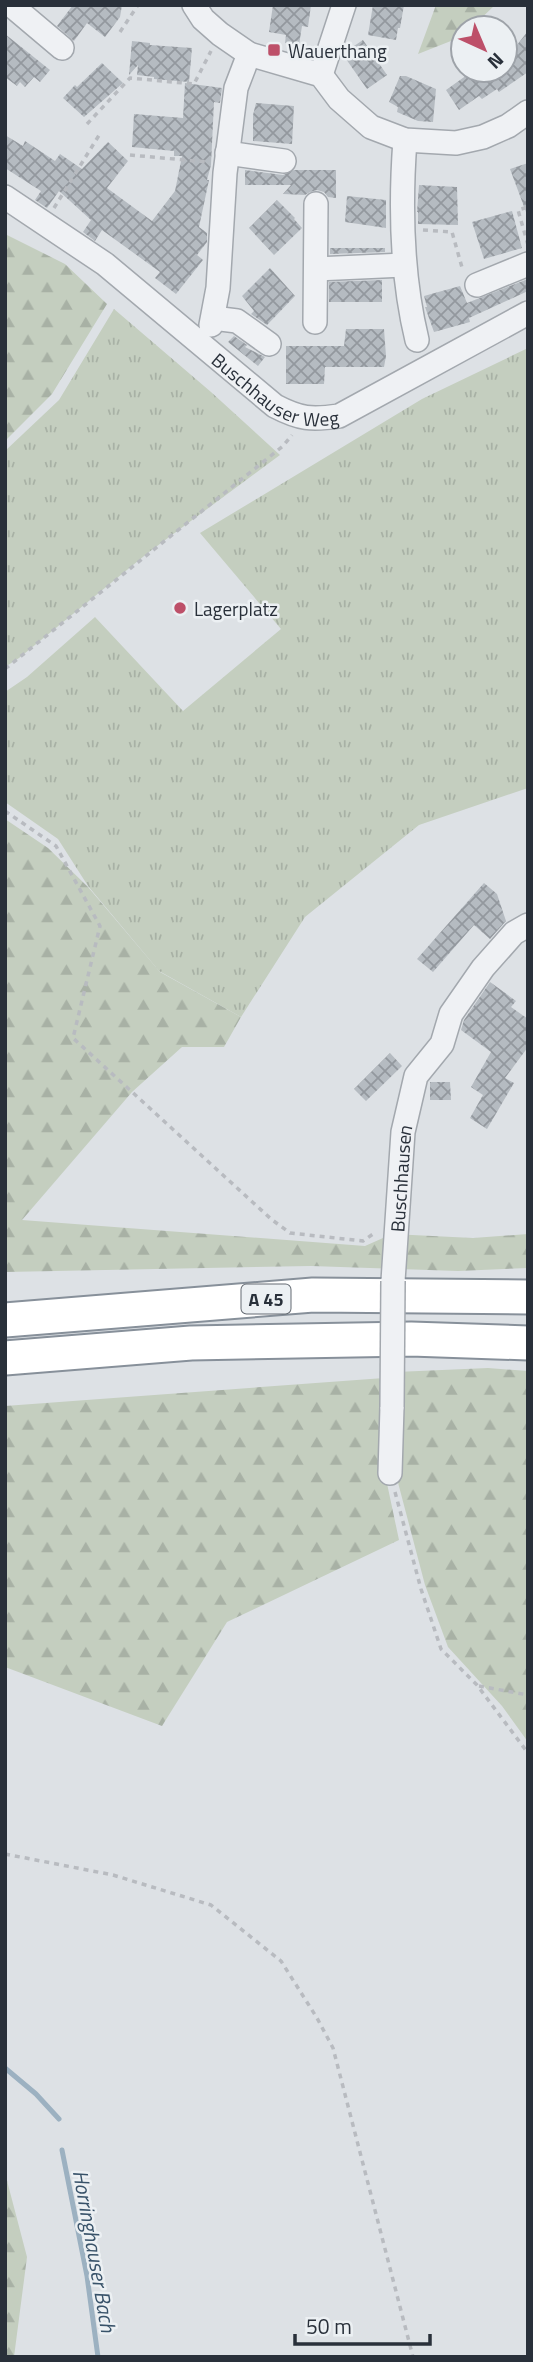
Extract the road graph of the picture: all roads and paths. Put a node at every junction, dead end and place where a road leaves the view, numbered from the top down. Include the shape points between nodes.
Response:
1 (11, 5) edge
2 (138, 5) edge
3 (194, 5) edge
4 (345, 5) edge
5 (120, 32) dead end
6 (220, 34) junction
7 (62, 48) dead end
8 (249, 54) junction
9 (321, 75) junction
10 (528, 112) edge
11 (87, 124) dead end
12 (101, 132) dead end
13 (405, 140) junction
14 (130, 155) dead end
15 (227, 158) junction
16 (284, 160) dead end
17 (5, 197) edge
18 (316, 204) dead end
19 (528, 207) edge
20 (44, 223) junction
21 (402, 229) junction
22 (528, 246) edge
23 (528, 264) edge
24 (404, 265) junction
25 (316, 269) junction
26 (477, 285) joint
27 (528, 313) edge
28 (315, 322) dead end
29 (417, 340) dead end
30 (269, 344) dead end
31 (301, 418) junction
32 (5, 669) edge
33 (5, 811) edge
34 (528, 925) edge
35 (396, 1220) junction
36 (528, 1297) edge
37 (5, 1320) edge
38 (528, 1343) edge
39 (5, 1358) edge
40 (390, 1473) joint
41 (477, 1685) junction
42 (528, 1695) edge
43 (528, 1753) edge
44 (5, 1854) edge
45 (413, 2357) edge

1 - 7 street
2 - 5 path
3 - 6 street
4 - 9 street
6 - 8 street
6 - 11 path via 194,84 130,78
8 - 9 street
8 - 15 street, Buschhauser Weg via 236,88
9 - 13 street via 339,99 371,127
10 - 13 street via 483,137 456,143
12 - 20 path
13 - 21 street
14 - 15 path
15 - 16 street
15 - 30 street, Buschhauser Weg via 212,321 237,321
17 - 20 street, Buschhauser Weg
18 - 25 street
19 - 22 path via 518,211
20 - 31 street, Buschhauser Weg via 105,264 275,406
21 - 24 street
21 - 26 path via 452,232 463,272 472,270
23 - 26 street
24 - 25 street
24 - 29 street
25 - 28 street
27 - 31 street, Buschhauser Weg via 339,416
31 - 32 path via 283,446
33 - 35 path via 56,846 100,926 73,1038 290,1233 363,1241
34 - 35 street, Buschhausen via 514,933 483,968 451,1014 442,1044 416,1076 403,1132
35 - 40 street, Buschhausen, bridge
36 - 37 highway, A 45 via 313,1295
38 - 39 highway, A 45 via 411,1339 191,1343
40 - 41 path via 441,1650
41 - 42 path
41 - 43 path
44 - 45 path via 113,1875 211,1905 281,1961 333,2048

